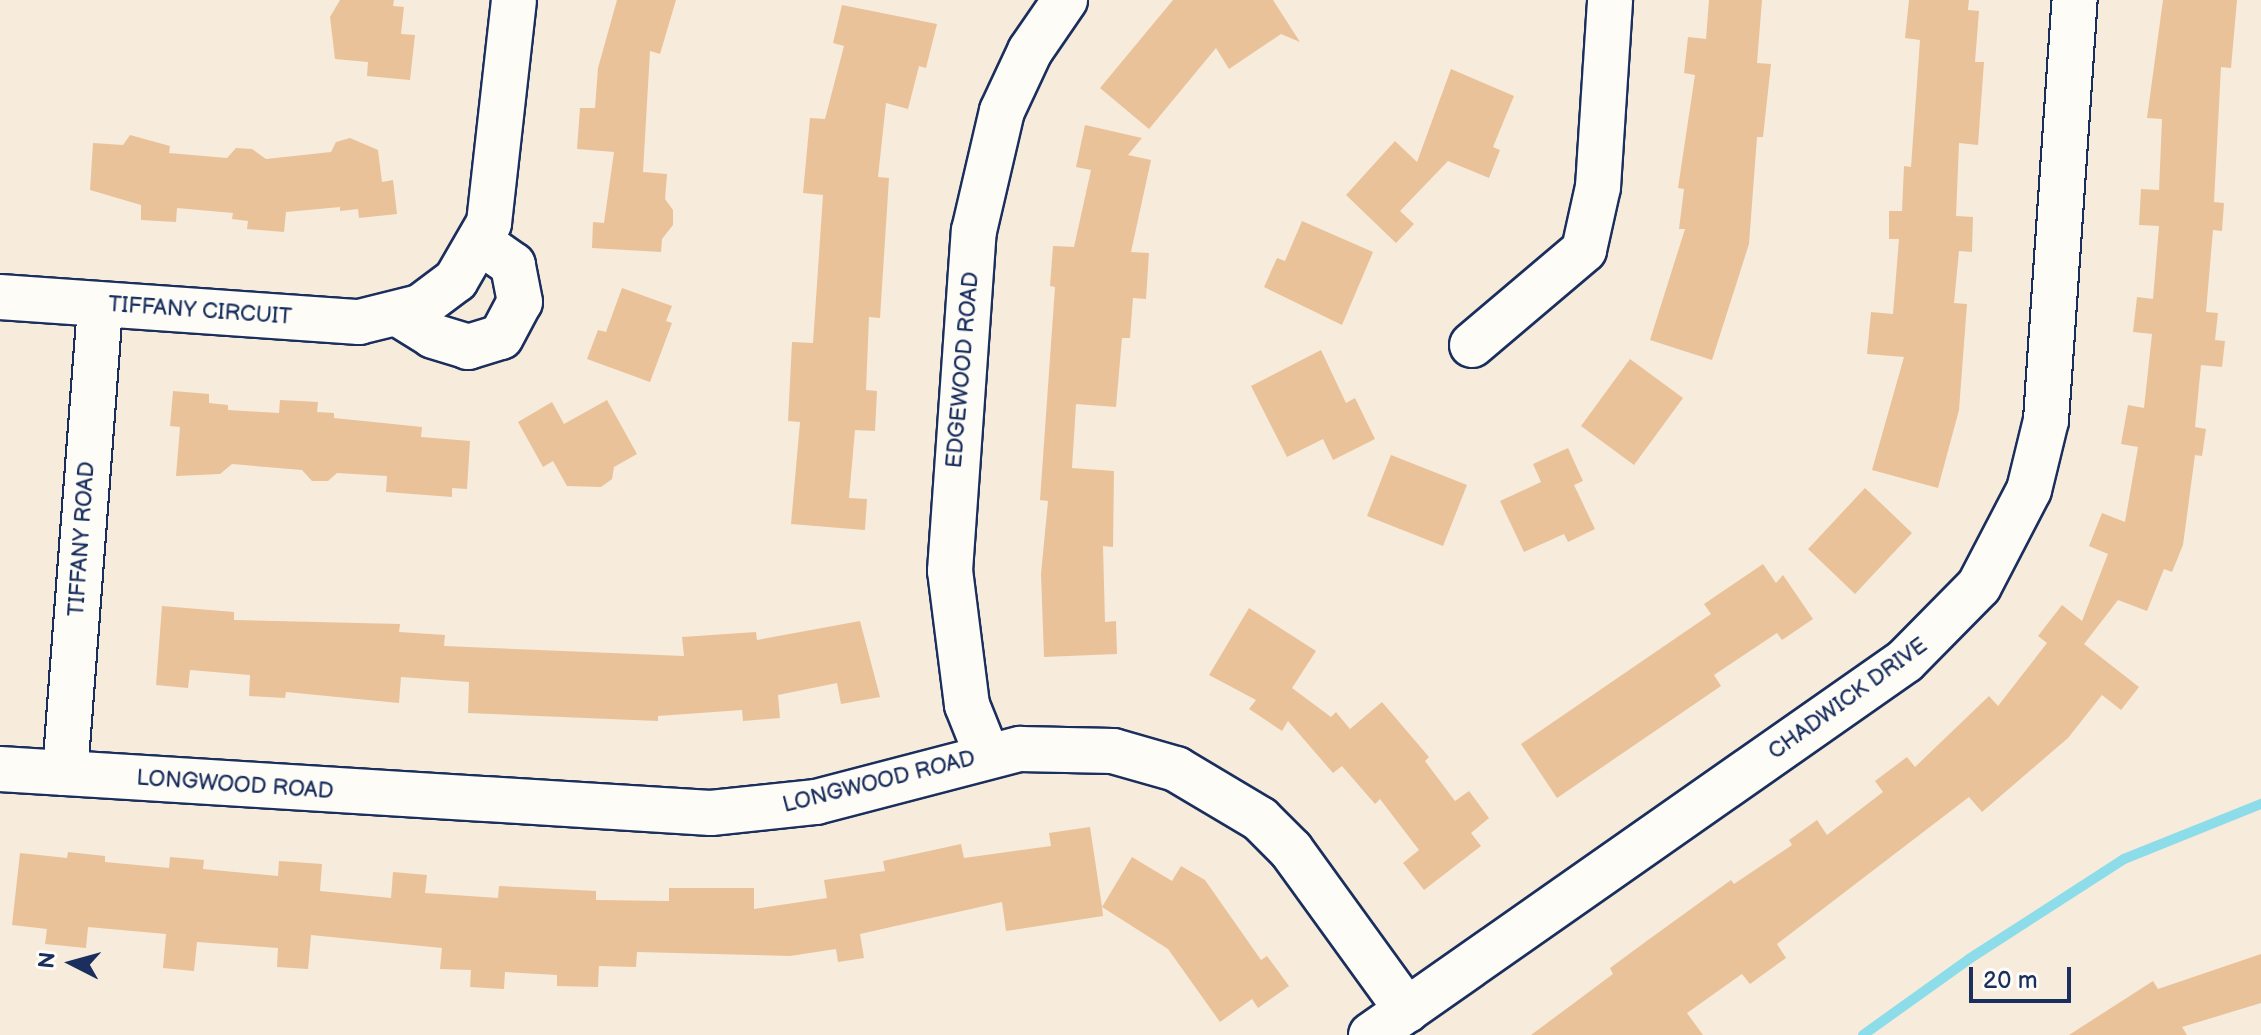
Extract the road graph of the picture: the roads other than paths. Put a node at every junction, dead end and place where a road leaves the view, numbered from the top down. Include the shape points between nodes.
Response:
1 (514, 0) edge
2 (1063, 0) edge
3 (1610, 0) edge
4 (2075, 0) edge
5 (481, 243) junction
6 (0, 297) edge
7 (100, 304) junction
8 (400, 315) junction
9 (1472, 345) dead end
10 (987, 755) junction
11 (0, 769) edge
12 (65, 773) junction
13 (1407, 1010) junction
14 (1371, 1035) edge

1 - 5 street, TIFFANY CIRCUIT via 493,201
2 - 10 street, EDGEWOOD ROAD via 1030,51 1002,111 974,231 950,571 967,705
3 - 9 street via 1598,187 1584,250
4 - 13 street, CHADWICK DRIVE via 2046,420 2025,502 1979,586 1905,661
5 - 8 street, TIFFANY CIRCUIT via 456,280
5 - 8 street via 513,265 520,302 501,337 468,347 433,336
6 - 7 street, TIFFANY CIRCUIT
7 - 8 street, TIFFANY CIRCUIT via 359,322
7 - 12 street, TIFFANY ROAD
10 - 12 street, LONGWOOD ROAD via 816,802 711,813
10 - 13 street, LONGWOOD ROAD via 1055,747 1113,751 1176,769 1225,793 1291,850
11 - 12 street, LONGWOOD ROAD
13 - 14 street, CHADWICK DRIVE

